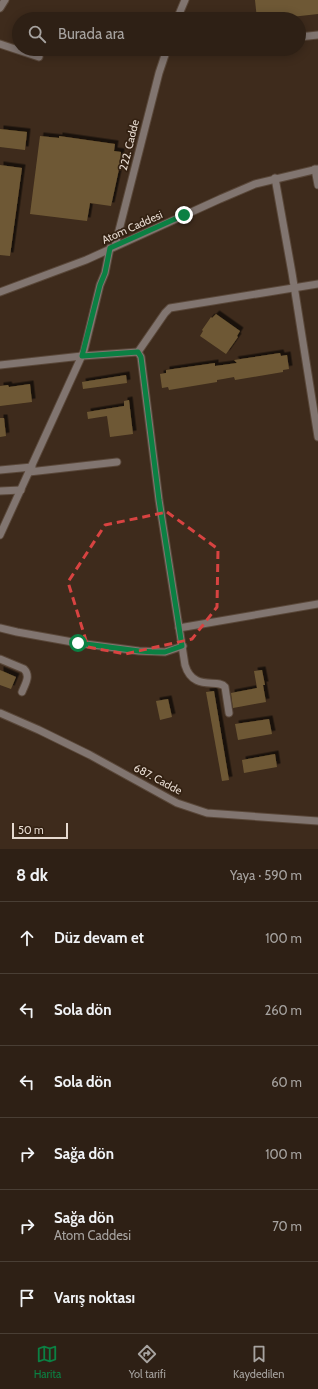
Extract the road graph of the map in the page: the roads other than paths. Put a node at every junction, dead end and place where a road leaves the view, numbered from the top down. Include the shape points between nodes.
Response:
1 (5, 0) edge
2 (185, 0) edge
3 (0, 8) edge
4 (180, 12) edge
5 (318, 35) edge
6 (306, 36) edge
7 (0, 44) edge
8 (12, 48) edge
9 (36, 56) edge
10 (164, 56) edge
11 (39, 57) dead end
12 (317, 169) edge
13 (275, 178) junction
14 (318, 185) edge
15 (113, 247) junction
16 (318, 284) edge
17 (294, 288) junction
18 (0, 292) edge
19 (138, 352) junction
20 (82, 356) junction
21 (0, 365) edge
22 (318, 437) edge
23 (117, 462) dead end
24 (0, 470) edge
25 (30, 470) junction
26 (0, 490) edge
27 (21, 490) junction
28 (0, 535) edge
29 (318, 604) edge
30 (0, 628) edge
31 (179, 628) junction
32 (182, 646) junction
33 (0, 659) edge
34 (22, 692) dead end
35 (0, 712) edge
36 (229, 713) dead end
37 (318, 821) edge

1 - 3 street
2 - 4 street
5 - 6 street
7 - 8 street
9 - 11 street
10 - 15 street, 222. Cadde
12 - 13 street, Atom Caddesi
12 - 14 street
13 - 15 street, Atom Caddesi via 255,184
13 - 17 street
15 - 18 street, Atom Caddesi via 86,260
15 - 20 street, 222. Cadde via 100,285
16 - 17 street
17 - 19 street via 170,308
17 - 22 street
19 - 20 street
19 - 31 street via 141,357 159,500
20 - 21 street
20 - 25 street, 222. Cadde
23 - 25 street
24 - 25 street
25 - 27 street, 222. Cadde
26 - 27 street
27 - 28 street, 222. Cadde
29 - 31 street
30 - 32 street via 78,643 139,651 165,652
31 - 32 street
32 - 36 street via 188,673 203,683 223,684
33 - 34 street via 24,669 28,675
35 - 37 street, 687. Cadde via 90,755 177,803 207,813

